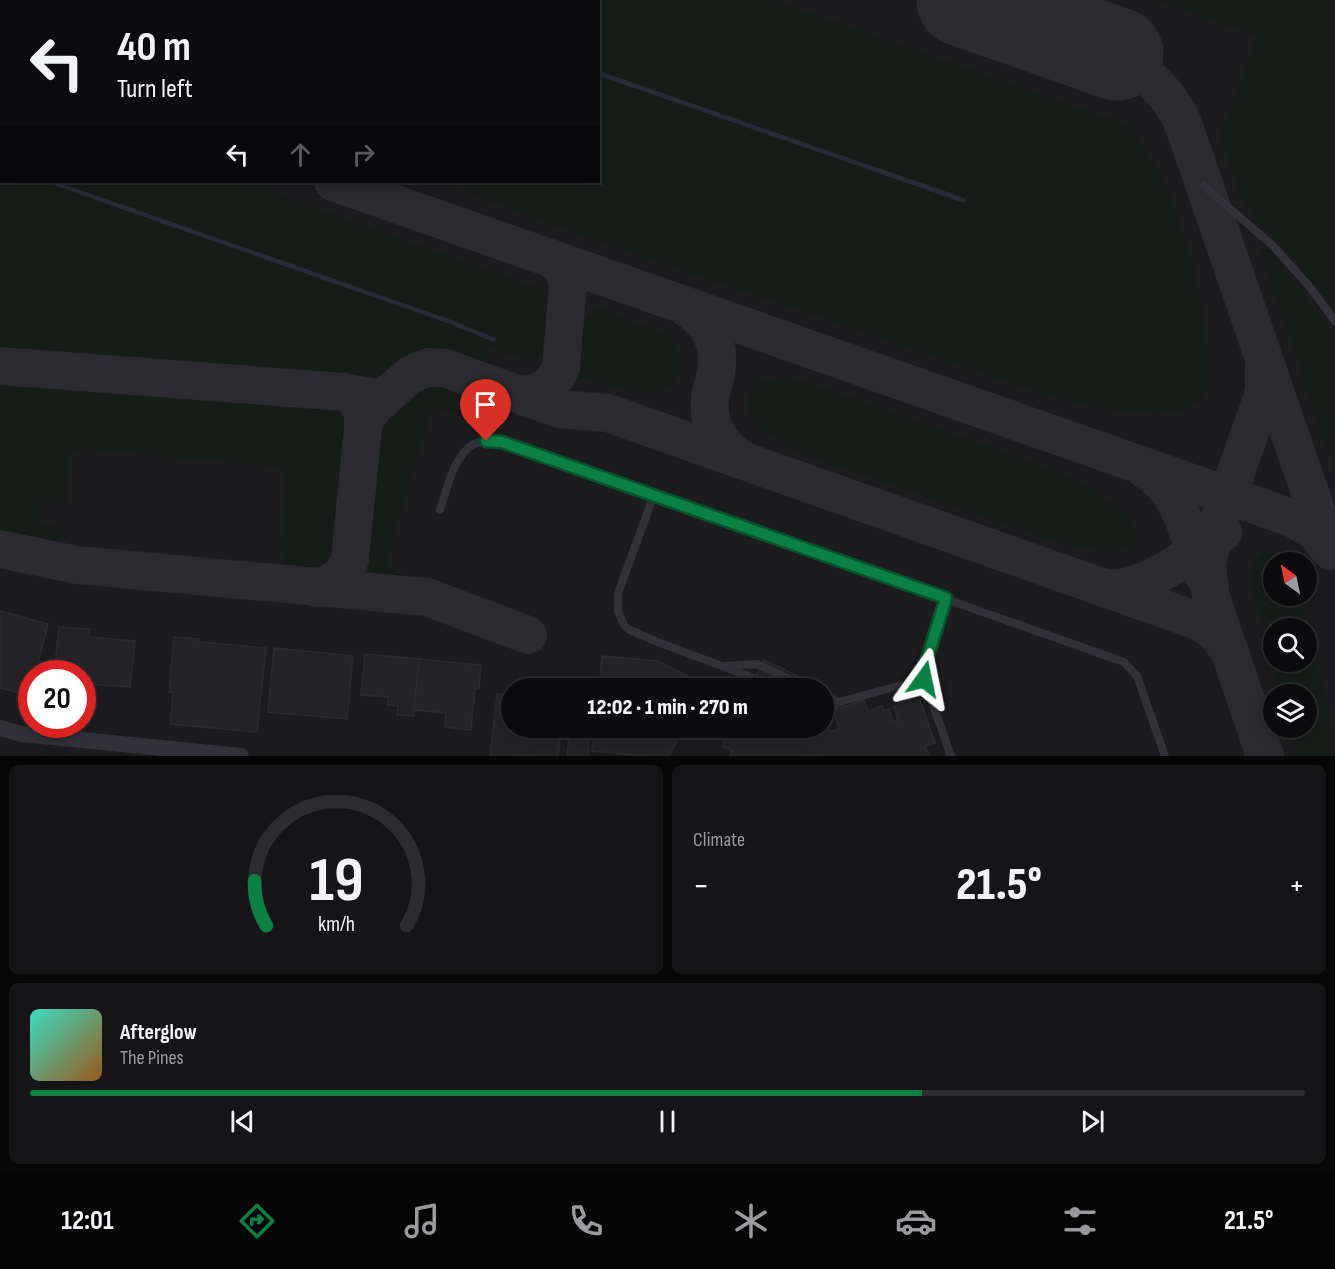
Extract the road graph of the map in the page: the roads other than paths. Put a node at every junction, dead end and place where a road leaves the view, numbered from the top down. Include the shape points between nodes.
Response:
1 (1204, 186) dead end
2 (1335, 321) edge
3 (654, 495) junction
4 (440, 510) dead end
5 (946, 598) junction
6 (723, 666) junction
7 (751, 678) edge
8 (787, 678) edge
9 (924, 679) junction
10 (834, 700) edge
11 (838, 702) junction
12 (834, 706) edge
13 (0, 728) edge
14 (191, 754) edge
15 (212, 755) edge
16 (241, 756) edge
17 (951, 756) edge
18 (1165, 756) edge

1 - 2 lane via 1272,245
3 - 4 lane via 502,442 486,441 464,453
3 - 5 lane
3 - 6 lane via 618,593 618,611 628,629
5 - 9 lane
5 - 18 lane via 1124,662 1137,676
6 - 7 lane
6 - 8 lane via 757,664
9 - 11 lane
9 - 17 lane
10 - 11 lane
11 - 12 lane
13 - 14 street
14 - 15 street
15 - 16 street

